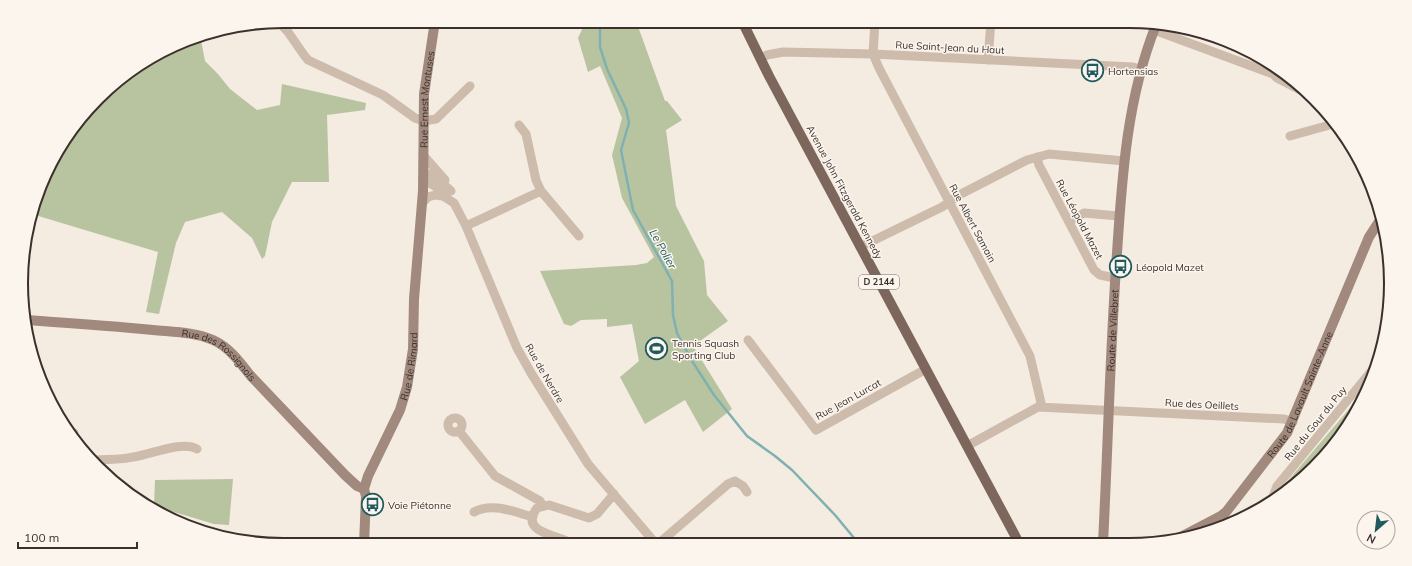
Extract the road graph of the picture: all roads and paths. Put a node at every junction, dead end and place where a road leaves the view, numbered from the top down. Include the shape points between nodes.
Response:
1 (284, 28) edge
2 (434, 28) edge
3 (745, 28) edge
4 (874, 28) edge
5 (990, 28) edge
6 (1154, 30) edge
7 (1160, 30) edge
8 (873, 54) junction
9 (760, 59) junction
10 (988, 60) junction
11 (1264, 67) edge
12 (1141, 69) junction
13 (1275, 74) edge
14 (1286, 83) edge
15 (470, 86) dead end
16 (423, 121) junction
17 (519, 125) dead end
18 (1329, 125) edge
19 (1290, 136) dead end
20 (423, 155) junction
21 (1037, 157) junction
22 (1124, 161) junction
23 (423, 179) junction
24 (542, 191) junction
25 (447, 193) junction
26 (949, 202) junction
27 (422, 203) junction
28 (1119, 216) junction
29 (1074, 219) dead end
30 (1377, 225) edge
31 (466, 226) junction
32 (579, 236) dead end
33 (860, 247) junction
34 (1115, 278) junction
35 (31, 320) edge
36 (748, 340) dead end
37 (926, 369) junction
38 (1366, 377) edge
39 (1042, 407) junction
40 (1110, 410) junction
41 (1293, 422) junction
42 (459, 431) dead end
43 (967, 446) junction
44 (197, 449) dead end
45 (100, 460) edge
46 (364, 489) junction
47 (747, 492) dead end
48 (1275, 492) edge
49 (614, 494) junction
50 (543, 506) junction
51 (474, 512) dead end
52 (533, 517) junction
53 (1197, 528) edge
54 (364, 538) edge
55 (551, 538) edge
56 (652, 538) edge
57 (664, 538) edge
58 (1015, 538) edge
59 (1104, 538) edge

1 - 16 street via 308,60 383,95
2 - 16 street, Rue Ernest Montuses via 424,94
3 - 9 main road, Avenue John Fitzgerald Kennedy / D 2144
4 - 8 street
5 - 10 street
6 - 12 street, Route de Villebret
7 - 11 street
8 - 9 street, Rue Saint-Jean du Haut via 783,52
8 - 10 street, Rue Saint-Jean du Haut
8 - 26 street, Rue Albert Samain
9 - 33 main road, Avenue John Fitzgerald Kennedy / D 2144
10 - 12 street, Rue Saint-Jean du Haut
12 - 22 street, Route de Villebret
13 - 14 street
15 - 16 street via 436,119
16 - 20 street, Rue Ernest Montuses
17 - 24 street via 526,134 536,180
18 - 19 street
20 - 23 street, Rue Ernest Montuses
20 - 25 street via 444,178
21 - 22 street via 1049,154
21 - 26 street
21 - 34 street, Rue Léopold Mazet via 1094,270 1100,275
22 - 28 street, Route de Villebret
23 - 25 street, Rue de Nerdre
23 - 27 street, Rue de Rimard
24 - 31 street
24 - 32 street
25 - 27 street via 428,197
25 - 31 street, Rue de Nerdre
26 - 33 street
26 - 39 street, Rue Albert Samain via 1030,356
27 - 46 street, Rue de Rimard via 414,299 413,349 407,387 400,410
28 - 29 street via 1084,213
28 - 34 street, Route de Villebret
30 - 41 street, Route de Lavault Sainte-Anne via 1369,237
31 - 49 street, Rue de Nerdre via 517,348 580,452
33 - 37 main road, Avenue John Fitzgerald Kennedy / D 2144
34 - 40 street, Route de Villebret
35 - 46 street, Rue des Rossignols via 199,335 214,340 227,348 346,475
36 - 37 street, Rue Jean Lurcat via 816,430
37 - 43 main road, Avenue John Fitzgerald Kennedy / D 2144
38 - 48 street, Rue du Gour du Puy via 1277,486
39 - 40 street, Rue des Oeillets
39 - 43 street
40 - 41 street, Rue des Oeillets via 1284,419
40 - 59 street, Route de Villebret
41 - 53 street, Route de Lavault Sainte-Anne via 1284,438 1226,512
42 - 50 street via 495,476 540,501
43 - 58 main road, Avenue John Fitzgerald Kennedy / D 2144
44 - 45 street via 186,446 134,457
46 - 54 street, Rue de Rimard
47 - 57 street via 735,481 728,484
49 - 50 street via 597,514 589,518 549,505
49 - 56 street, Rue de Nerdre
50 - 52 street via 537,508
51 - 52 street via 481,508 495,507
52 - 55 street via 532,522 539,531

